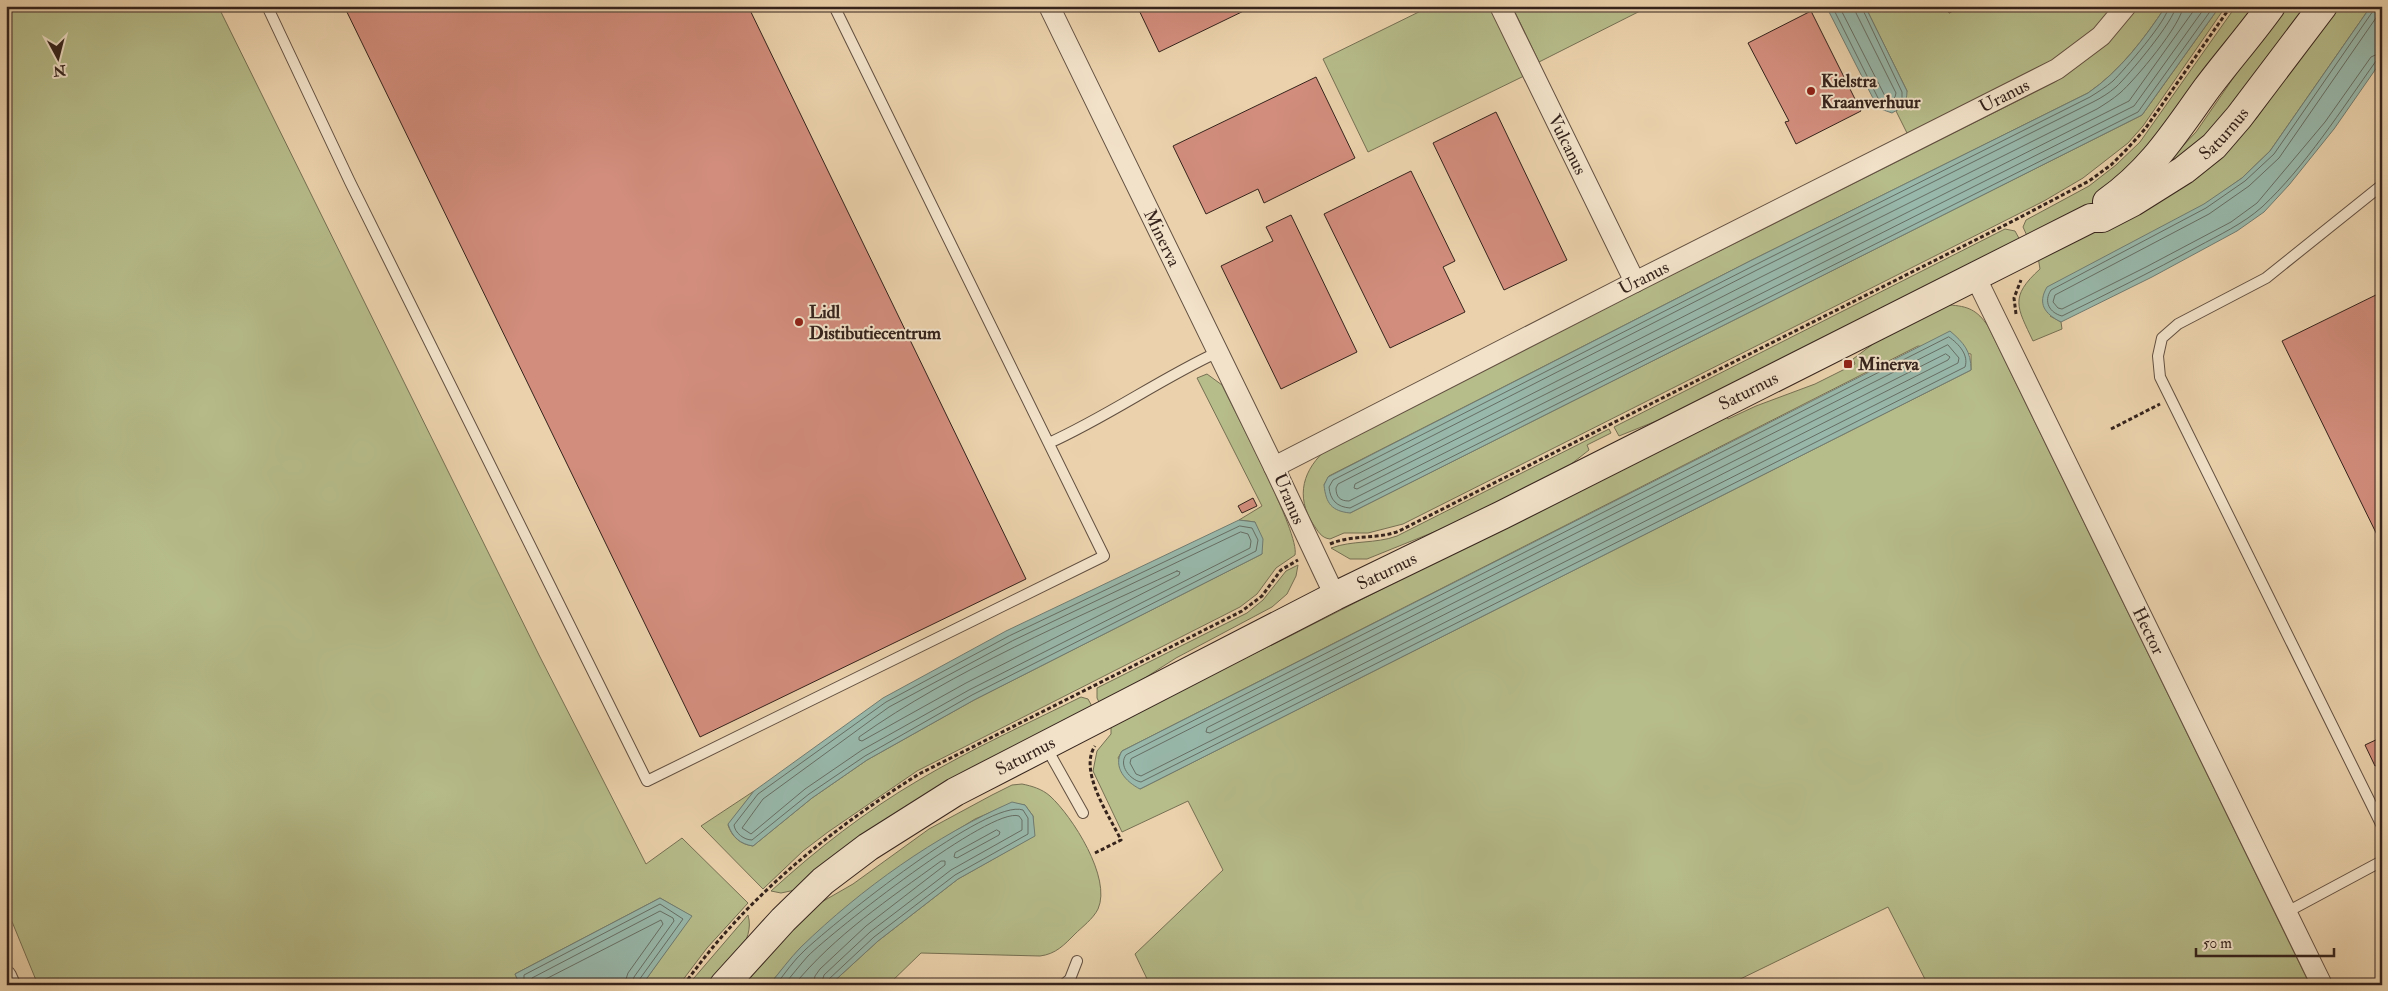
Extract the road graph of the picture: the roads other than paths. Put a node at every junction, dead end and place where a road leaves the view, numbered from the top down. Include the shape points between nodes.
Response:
1 (267, 6) edge
2 (834, 6) edge
3 (1049, 6) edge
4 (1500, 6) edge
5 (2126, 6) edge
6 (2271, 6) edge
7 (2323, 6) edge
8 (2382, 185) edge
9 (2090, 218) junction
10 (1975, 276) junction
11 (1635, 282) junction
12 (1218, 352) junction
13 (1048, 443) junction
14 (1274, 468) junction
15 (1334, 596) junction
16 (1045, 746) junction
17 (1083, 813) dead end
18 (2382, 826) edge
19 (2382, 860) edge
20 (2287, 912) junction
21 (1077, 961) dead end
22 (6, 976) edge
23 (10, 985) edge
24 (724, 985) edge
25 (1063, 985) edge
26 (2322, 985) edge

1 - 13 lane via 350,182 647,781 1104,556
2 - 13 lane
3 - 12 street, Minerva
4 - 11 street, Vulcanus
5 - 11 street, Uranus via 2102,36 2057,69
6 - 9 main road, Saturnus via 2161,153 2124,188 2096,208
7 - 9 main road, Saturnus via 2214,146 2184,170 2133,202 2102,218
8 - 18 lane via 2266,278 2178,324 2162,338 2158,356 2160,377
9 - 10 main road, Saturnus
10 - 15 main road, Saturnus via 1502,515
10 - 20 street, Hector
11 - 14 street, Uranus
12 - 13 lane via 1084,427
12 - 14 street, Minerva
14 - 15 street, Uranus
15 - 16 main road, Saturnus
16 - 17 lane
16 - 24 main road, Saturnus via 955,792 868,847 823,881
19 - 20 lane
20 - 26 street, Hector
21 - 25 lane via 1070,979
22 - 23 street

